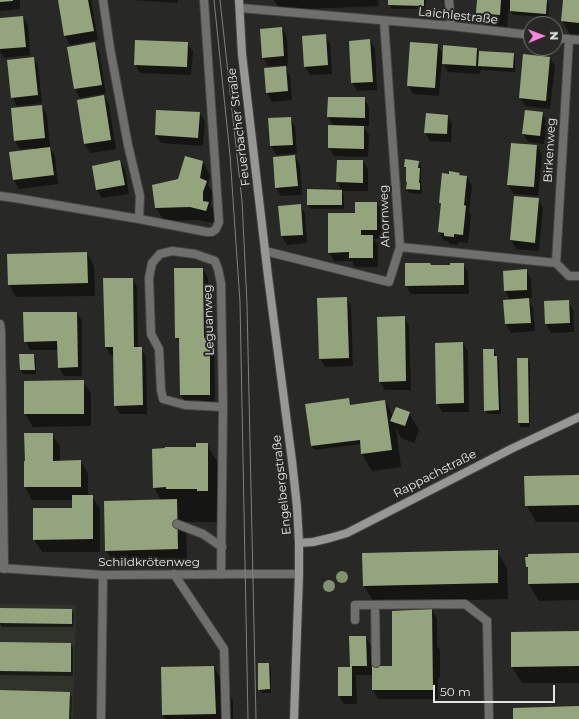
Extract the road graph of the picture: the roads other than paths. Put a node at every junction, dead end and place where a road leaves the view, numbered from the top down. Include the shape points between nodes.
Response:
1 (103, 0) edge
2 (204, 0) edge
3 (449, 0) edge
4 (240, 4) edge
5 (384, 21) junction
6 (451, 26) junction
7 (523, 34) edge
8 (563, 39) edge
9 (569, 40) junction
10 (579, 40) edge
11 (0, 196) edge
12 (139, 219) junction
13 (400, 247) junction
14 (265, 250) junction
15 (556, 263) junction
16 (579, 276) edge
17 (0, 324) edge
18 (223, 407) junction
19 (579, 417) edge
20 (177, 524) dead end
21 (299, 543) junction
22 (222, 547) junction
23 (2, 568) edge
24 (174, 574) junction
25 (222, 574) junction
26 (299, 574) junction
27 (102, 575) junction
28 (375, 605) junction
29 (355, 620) dead end
30 (376, 663) dead end
31 (101, 719) edge
32 (226, 719) edge
33 (294, 719) edge
34 (489, 719) edge

1 - 12 street via 128,145 140,196
2 - 12 street, Feuerbacher Straße via 219,222 216,229 207,232
3 - 6 street
4 - 5 street, Laichlestraße
4 - 14 main road, Feuerbacher Straße via 242,54
5 - 6 street, Laichlestraße
5 - 13 street, Ahornweg
6 - 7 street, Laichlestraße
8 - 9 street
9 - 10 street
9 - 15 street, Birkenweg
11 - 12 street
13 - 14 street, Ahornweg via 388,282
13 - 15 street
14 - 21 main road, Engelbergstraße via 292,461
15 - 16 street via 570,276
17 - 23 street
18 - 18 street, Leguanweg via 185,405 163,399 160,390 159,349 151,334 149,278 152,263 160,254 172,250 195,254 215,261 218,268 221,283
18 - 22 street, Leguanweg
19 - 21 main road, Rappachstraße via 347,532 313,542
20 - 22 street via 203,534
21 - 26 main road, Engelbergstraße
22 - 25 street, Leguanweg
23 - 27 street, Schildkrötenweg
24 - 25 street, Schildkrötenweg
24 - 27 street, Schildkrötenweg
24 - 32 street via 224,649
25 - 26 street, Schildkrötenweg
26 - 33 main road, Engelbergstraße
27 - 31 street
28 - 29 street via 355,605
28 - 30 street
28 - 34 street via 465,604 487,621

